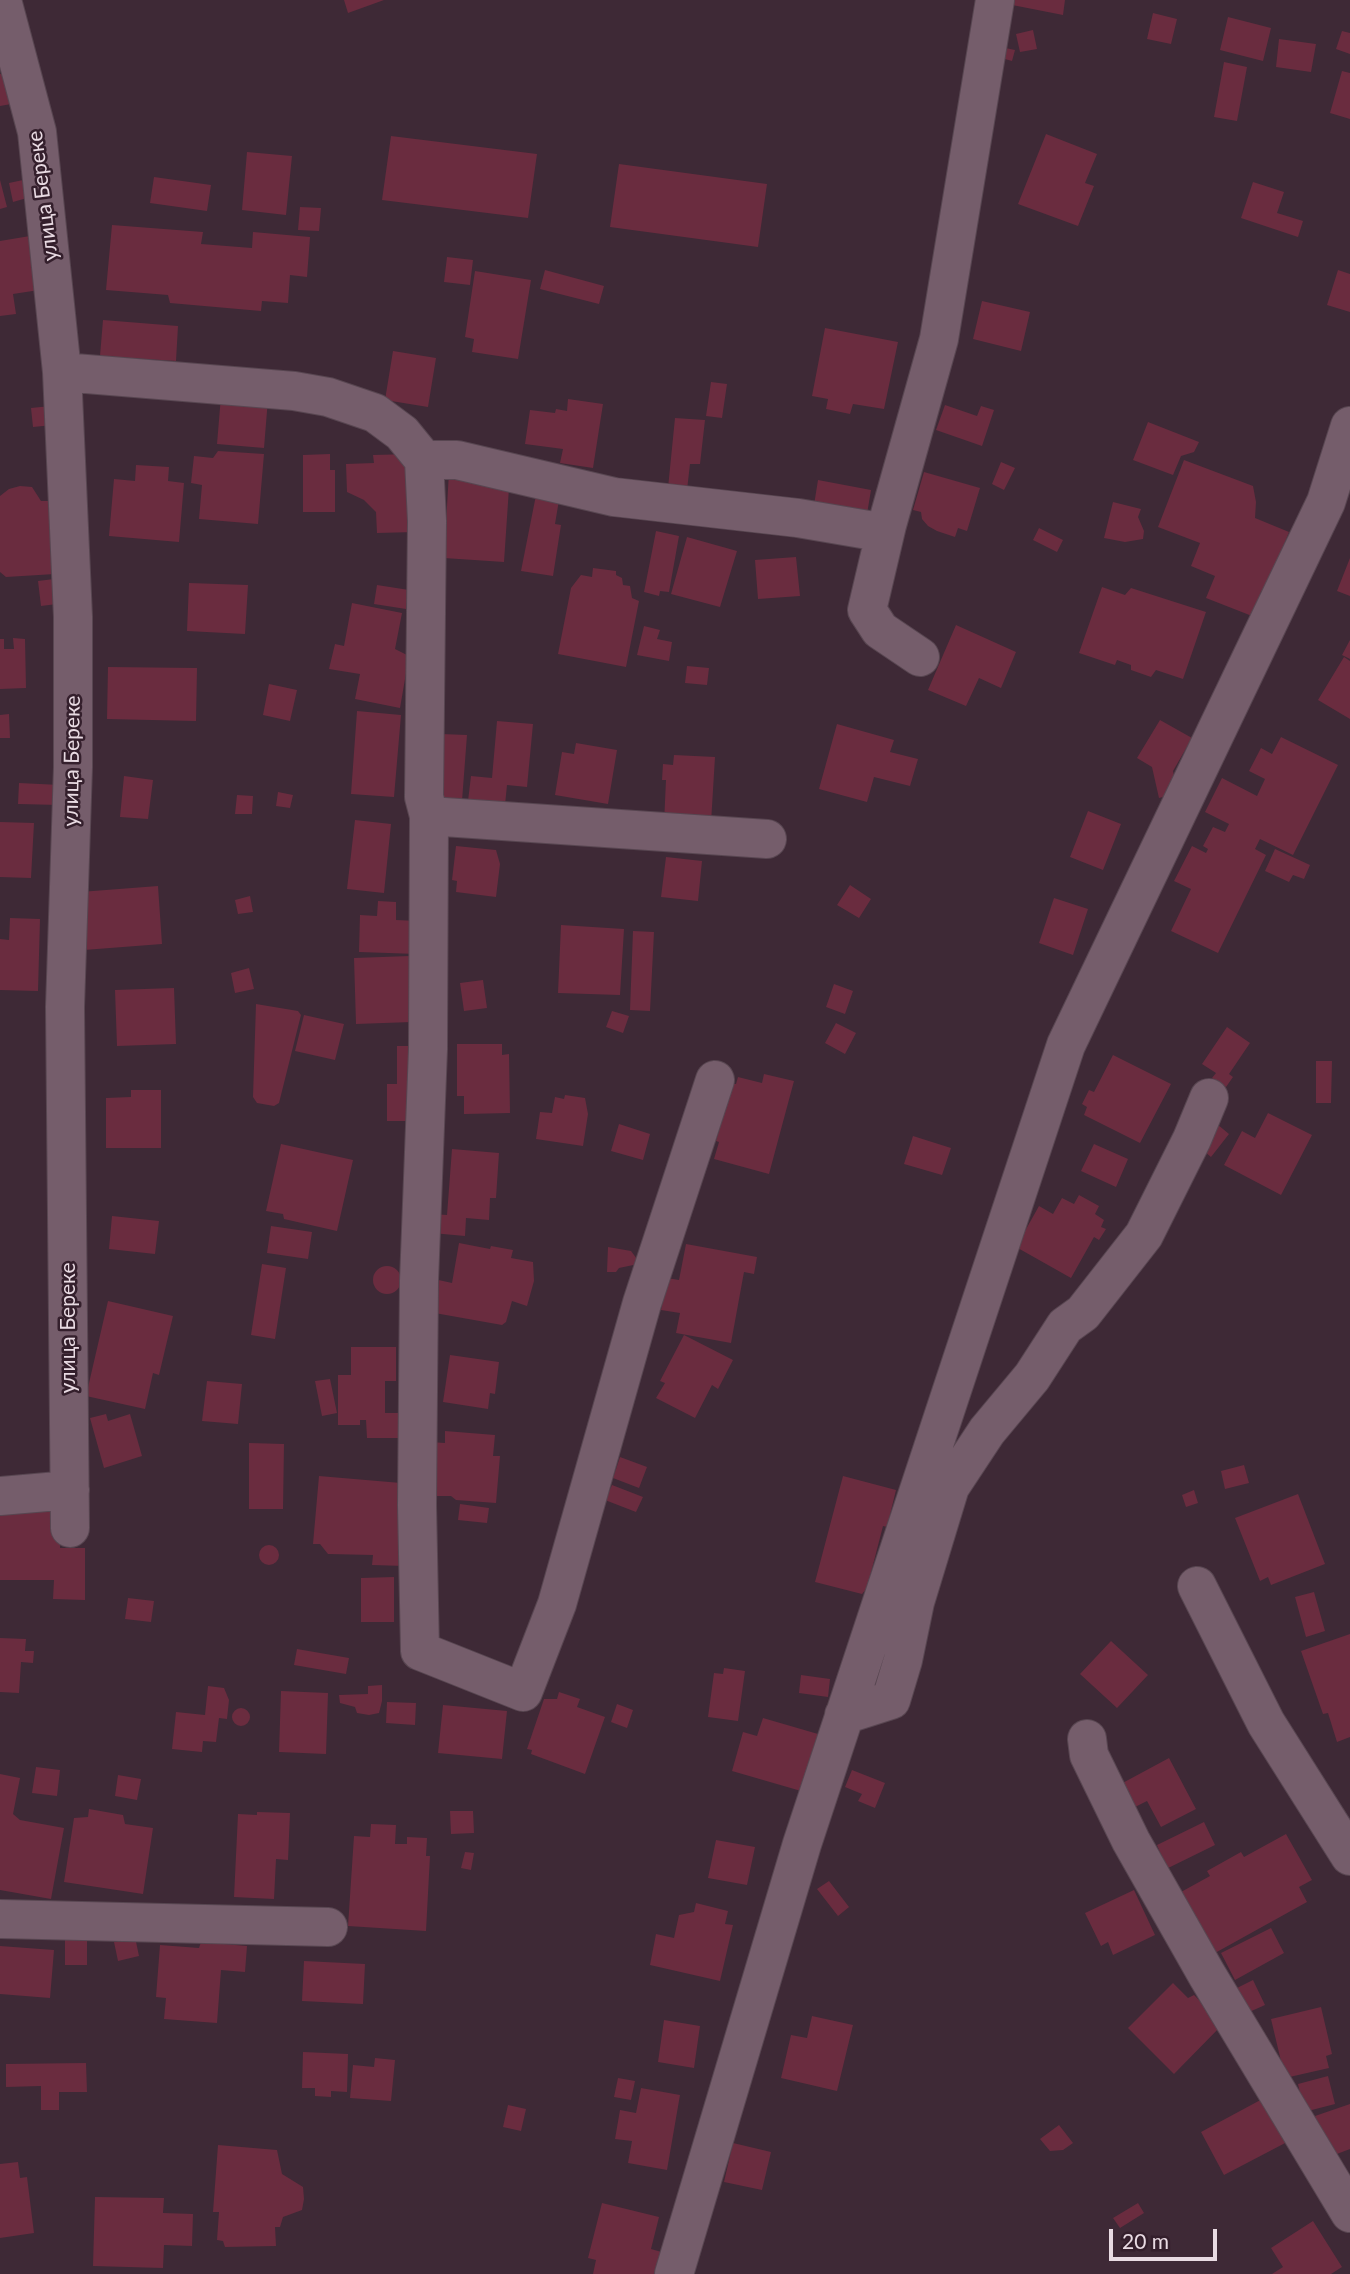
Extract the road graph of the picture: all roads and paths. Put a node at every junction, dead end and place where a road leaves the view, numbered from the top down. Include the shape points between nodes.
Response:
1 (2, 0) edge
2 (995, 0) edge
3 (62, 372) junction
4 (1350, 426) edge
5 (424, 460) junction
6 (878, 537) junction
7 (920, 657) dead end
8 (429, 816) junction
9 (767, 839) dead end
10 (715, 1080) dead end
11 (1209, 1098) dead end
12 (70, 1490) junction
13 (0, 1496) edge
14 (70, 1528) dead end
15 (1197, 1586) dead end
16 (844, 1715) junction
17 (1087, 1739) dead end
18 (1350, 1856) edge
19 (0, 1919) edge
20 (328, 1927) dead end
21 (1350, 2213) edge
22 (674, 2274) edge

1 - 3 street, улица Береке via 37,132
2 - 6 street via 939,339
3 - 5 street via 328,397 375,412 402,433
3 - 12 street, улица Береке via 74,617 65,1007
4 - 16 street via 1326,502 1066,1045
5 - 6 street via 457,460 614,496 798,517
5 - 8 street via 424,797
6 - 7 street via 867,610 880,630
8 - 9 street
8 - 10 street via 428,1049 419,1281 420,1651 523,1692 557,1604 642,1303
11 - 16 street via 1144,1235 1083,1312 1065,1326 950,1487 891,1700
12 - 13 street
12 - 14 street, улица Береке
15 - 18 street via 1266,1723
16 - 22 street
17 - 21 street via 1089,1755 1131,1841
19 - 20 street

